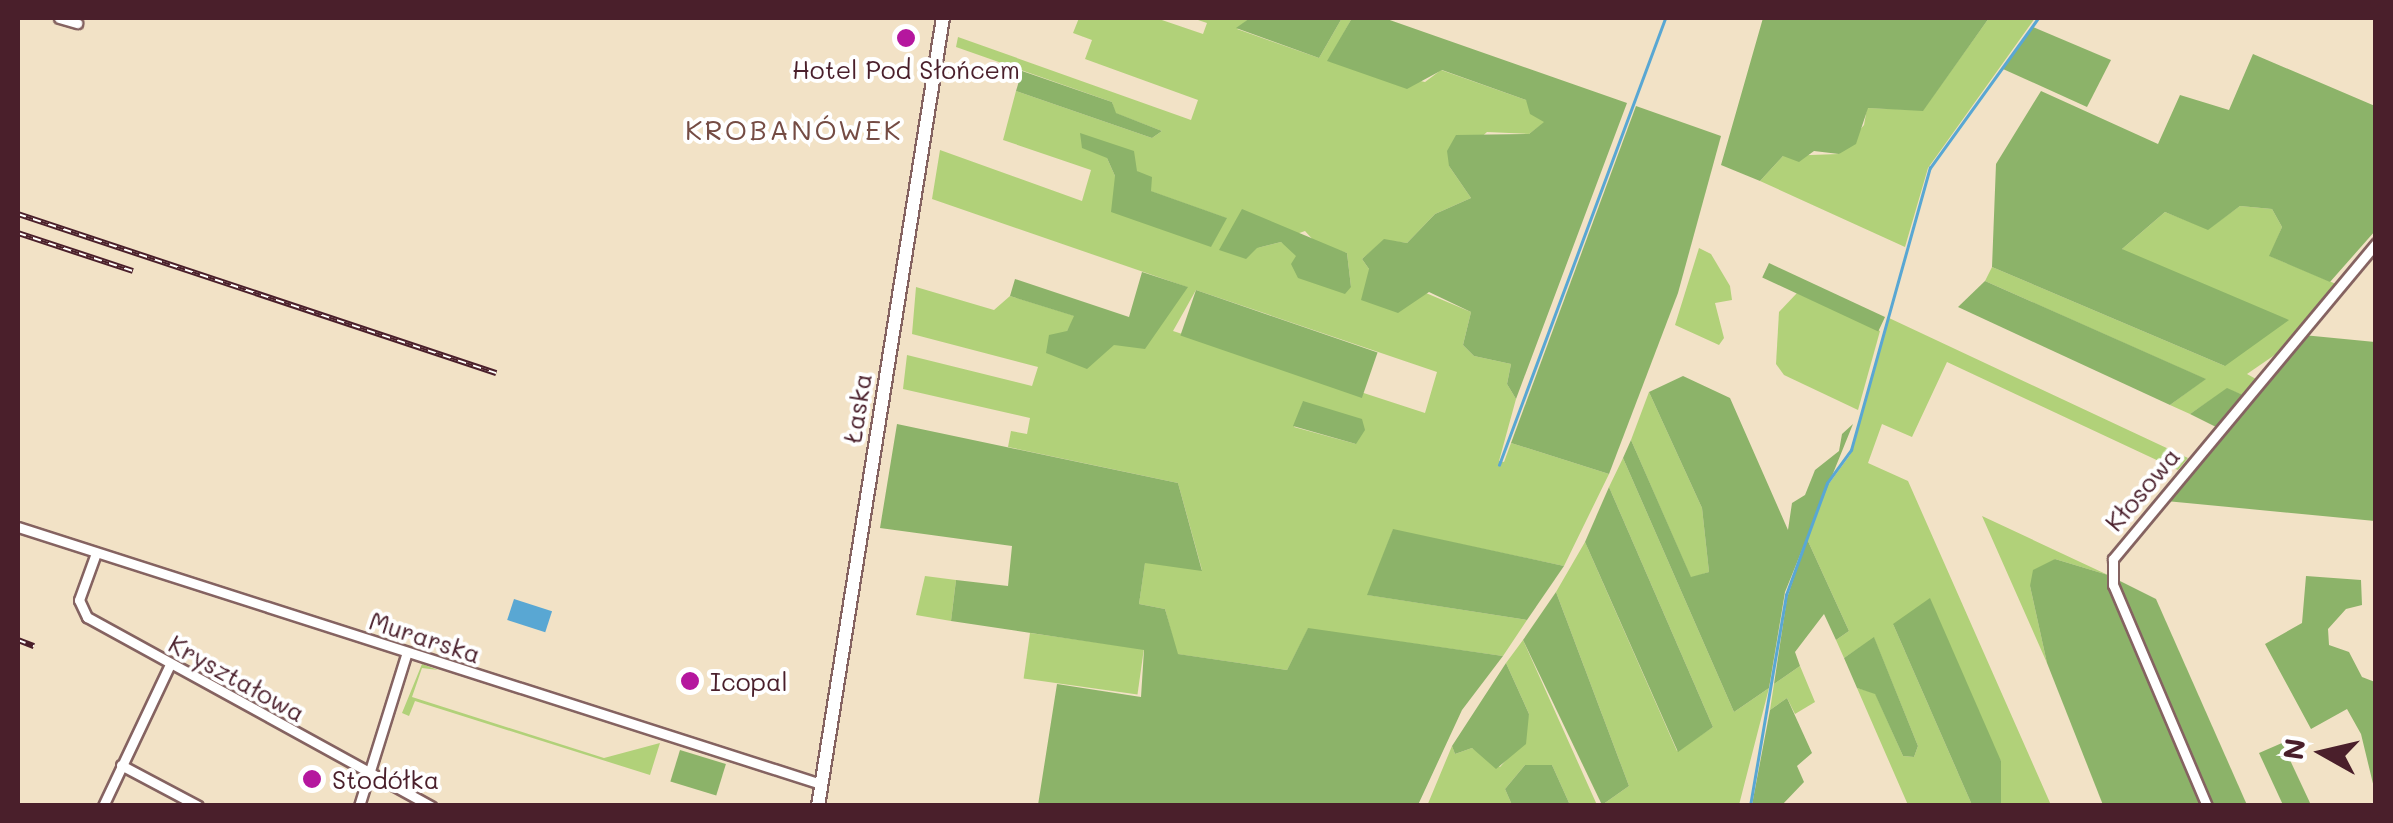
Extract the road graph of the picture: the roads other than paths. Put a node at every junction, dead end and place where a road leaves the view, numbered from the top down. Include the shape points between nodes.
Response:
1 (59, 18) edge
2 (943, 18) edge
3 (77, 23) dead end
4 (2376, 243) edge
5 (18, 528) edge
6 (96, 553) junction
7 (407, 652) junction
8 (170, 664) junction
9 (121, 765) junction
10 (369, 773) junction
11 (821, 784) junction
12 (103, 806) edge
13 (198, 806) edge
14 (360, 806) edge
15 (431, 806) edge
16 (818, 806) edge
17 (2207, 806) edge

1 - 3 street
2 - 11 main road, Łaska
4 - 17 street, Kłosowa via 2114,559 2113,585
5 - 6 street, Murarska
6 - 7 street, Murarska
6 - 8 street, Kryształowa via 78,603 87,617
7 - 10 street
7 - 11 street, Murarska
8 - 9 street
8 - 10 street, Kryształowa
9 - 12 street
9 - 13 street
10 - 14 street
10 - 15 street, Kryształowa
11 - 16 main road, Łaska

